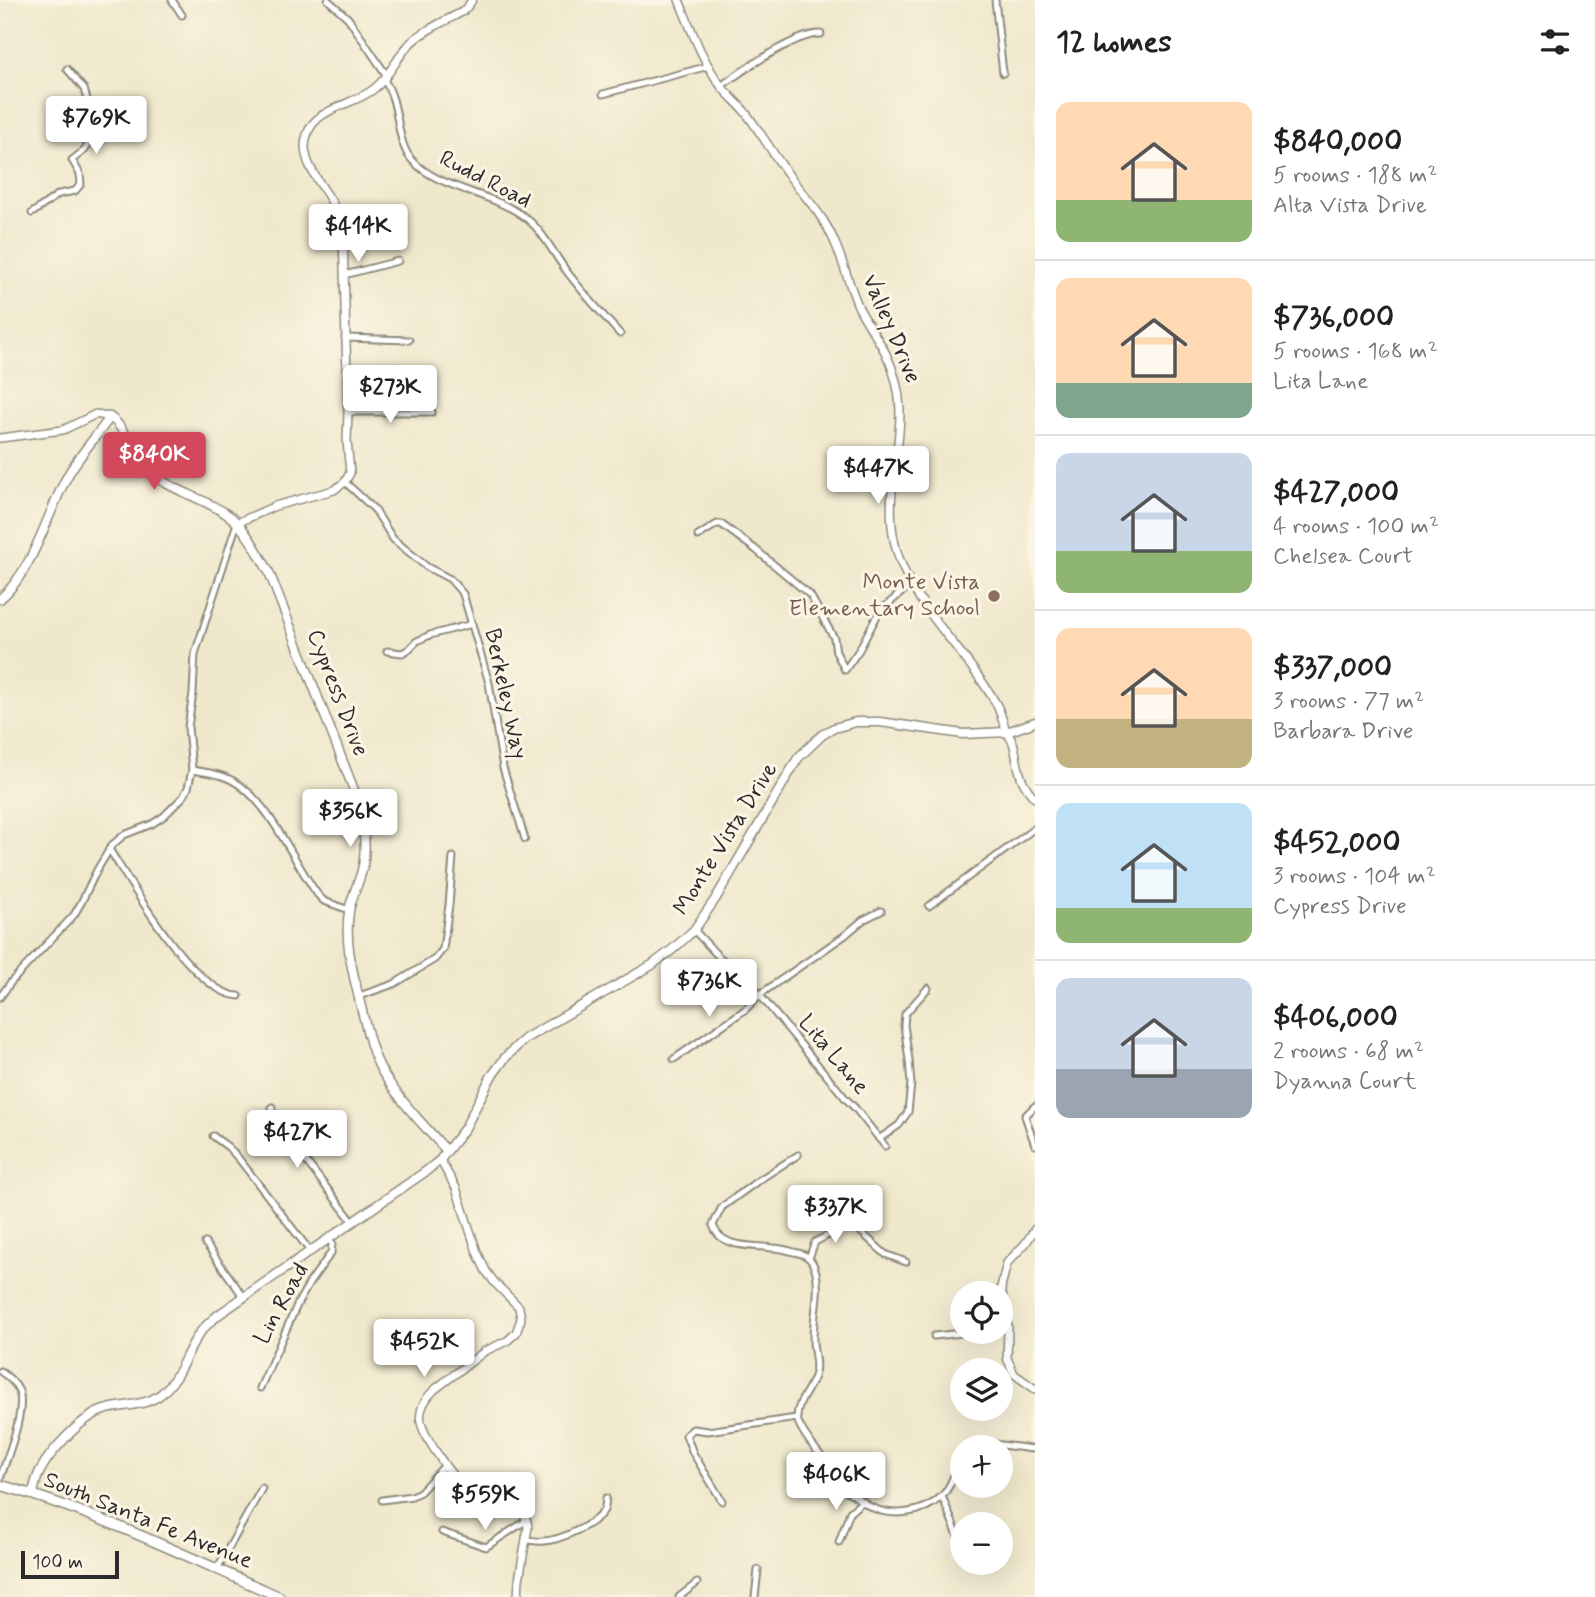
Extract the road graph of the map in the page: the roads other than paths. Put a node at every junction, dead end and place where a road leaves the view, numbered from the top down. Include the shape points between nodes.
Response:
1 (172, 0) edge
2 (328, 0) edge
3 (472, 0) edge
4 (679, 0) edge
5 (995, 0) edge
6 (182, 15) dead end
7 (821, 34) dead end
8 (709, 66) junction
9 (67, 68) dead end
10 (1003, 73) dead end
11 (385, 78) junction
12 (721, 86) junction
13 (603, 94) dead end
14 (32, 213) dead end
15 (398, 261) dead end
16 (344, 275) junction
17 (620, 334) dead end
18 (345, 338) junction
19 (409, 340) dead end
20 (348, 412) junction
21 (432, 412) dead end
22 (110, 417) junction
23 (0, 438) edge
24 (345, 482) junction
25 (237, 523) junction
26 (698, 536) dead end
27 (910, 585) junction
28 (0, 599) edge
29 (472, 624) junction
30 (387, 651) dead end
31 (1035, 722) edge
32 (1007, 732) junction
33 (192, 771) junction
34 (1035, 798) edge
35 (1035, 828) edge
36 (525, 839) dead end
37 (109, 849) junction
38 (453, 858) dead end
39 (929, 906) dead end
40 (349, 910) junction
41 (881, 911) dead end
42 (694, 930) junction
43 (928, 988) dead end
44 (759, 995) junction
45 (239, 996) dead end
46 (359, 996) junction
47 (0, 997) edge
48 (674, 1059) dead end
49 (1035, 1106) edge
50 (272, 1107) dead end
51 (213, 1136) dead end
52 (879, 1139) junction
53 (1035, 1145) edge
54 (885, 1146) dead end
55 (447, 1151) junction
56 (798, 1155) dead end
57 (440, 1160) junction
58 (353, 1222) junction
59 (1035, 1229) edge
60 (329, 1238) junction
61 (205, 1242) dead end
62 (310, 1251) junction
63 (809, 1258) junction
64 (905, 1262) dead end
65 (1002, 1281) edge
66 (243, 1296) junction
67 (950, 1334) edge
68 (934, 1336) dead end
69 (1006, 1344) edge
70 (0, 1371) edge
71 (260, 1388) dead end
72 (1035, 1389) edge
73 (797, 1418) junction
74 (1013, 1446) edge
75 (1035, 1447) edge
76 (445, 1465) junction
77 (0, 1479) edge
78 (950, 1484) edge
79 (0, 1485) edge
80 (262, 1488) dead end
81 (33, 1494) junction
82 (942, 1496) junction
83 (606, 1498) dead end
84 (382, 1500) dead end
85 (722, 1501) dead end
86 (863, 1501) junction
87 (950, 1516) edge
88 (527, 1520) junction
89 (442, 1532) dead end
90 (526, 1540) junction
91 (839, 1542) dead end
92 (217, 1569) junction
93 (758, 1570) dead end
94 (697, 1583) dead end
95 (279, 1597) edge
96 (518, 1597) edge
97 (679, 1597) edge
98 (755, 1597) edge

1 - 6 street
2 - 11 street, Rudd Road via 348,18
3 - 11 street via 462,12 412,42
4 - 8 street, Valley Drive
5 - 10 street
7 - 12 street via 790,43
8 - 12 street, Valley Drive
8 - 13 street
9 - 14 street via 84,89 90,110 91,138 72,160 81,184
11 - 16 street via 373,90 319,117 307,132 309,164 338,214 343,233
11 - 17 street, Rudd Road via 396,104 404,149 412,161 432,176 508,206 526,218
12 - 27 street, Valley Drive via 744,110 822,217 861,311 897,381 901,422 891,525 895,551
15 - 16 street
16 - 18 street
18 - 19 street
18 - 20 street
20 - 21 street
20 - 24 street via 350,473
22 - 23 street via 94,415 63,430
22 - 25 main road via 121,426 144,467
22 - 28 main road via 68,474 21,576
24 - 25 street via 334,490 275,506
24 - 29 street, Berkeley Way via 375,510 393,539 450,579 463,594
25 - 33 street via 195,654 188,727
25 - 40 main road, Cypress Drive via 269,572 359,803 363,868
26 - 27 street via 721,524 810,595 834,638 845,670 879,612
27 - 32 street, Valley Drive via 996,703
29 - 30 street via 430,635 402,653
29 - 36 street, Berkeley Way via 489,683 503,768
31 - 32 main road, Monte Vista Drive
32 - 34 street, Valley Drive via 1020,778
32 - 42 main road, Monte Vista Drive via 963,734 856,722 822,735 799,758
33 - 37 street via 188,788 175,807 157,821 124,835
33 - 40 street via 224,776 252,794 318,895
35 - 39 street
37 - 45 street via 171,943 217,989
37 - 47 street via 74,915
38 - 46 street via 440,954 394,984
40 - 46 main road, Cypress Drive via 350,960
41 - 44 street
42 - 44 street, Lita Lane
42 - 55 main road, Monte Vista Drive via 652,965 517,1045 491,1077 465,1128
43 - 52 street via 905,1014 911,1084 908,1112 900,1125
44 - 48 street via 746,1010
44 - 52 street, Lita Lane
46 - 55 main road, Cypress Drive via 382,1070
49 - 53 street via 1026,1116
50 - 58 street via 272,1117
51 - 62 street via 239,1159
52 - 54 street, Lita Lane
55 - 57 main road, Monte Vista Drive
56 - 63 street via 722,1207 713,1225 719,1236 735,1244 777,1248
57 - 58 main road, Monte Vista Drive
57 - 76 street via 456,1188 486,1270 519,1307 522,1319 507,1341 485,1351 427,1396 421,1406 425,1434
58 - 60 main road, Monte Vista Drive
59 - 65 street via 1007,1263
60 - 62 main road, Monte Vista Drive
60 - 71 street, Lin Road via 331,1253 298,1303
61 - 66 street
62 - 66 main road, Monte Vista Drive
63 - 64 street via 815,1242 849,1223 885,1254
63 - 73 street via 818,1279 813,1337 817,1363
66 - 81 main road, Monte Vista Drive via 205,1326 162,1392 141,1403 101,1410 73,1431 49,1457
67 - 68 street
69 - 72 street via 1014,1374
70 - 77 street via 19,1393 20,1411
73 - 85 street via 708,1432 693,1429 687,1435
73 - 86 street via 850,1490 846,1491
74 - 75 street
76 - 84 street via 420,1492
76 - 88 street via 467,1485 522,1509
78 - 82 street
79 - 81 main road, South Santa Fe Avenue
80 - 92 street
81 - 92 main road, South Santa Fe Avenue
82 - 86 street via 902,1513 886,1512
82 - 87 street
83 - 90 street via 604,1510 592,1522 555,1539
86 - 91 street via 850,1512
88 - 89 street via 486,1547
88 - 90 street
90 - 96 street
92 - 95 main road, South Santa Fe Avenue
93 - 98 street
94 - 97 street

